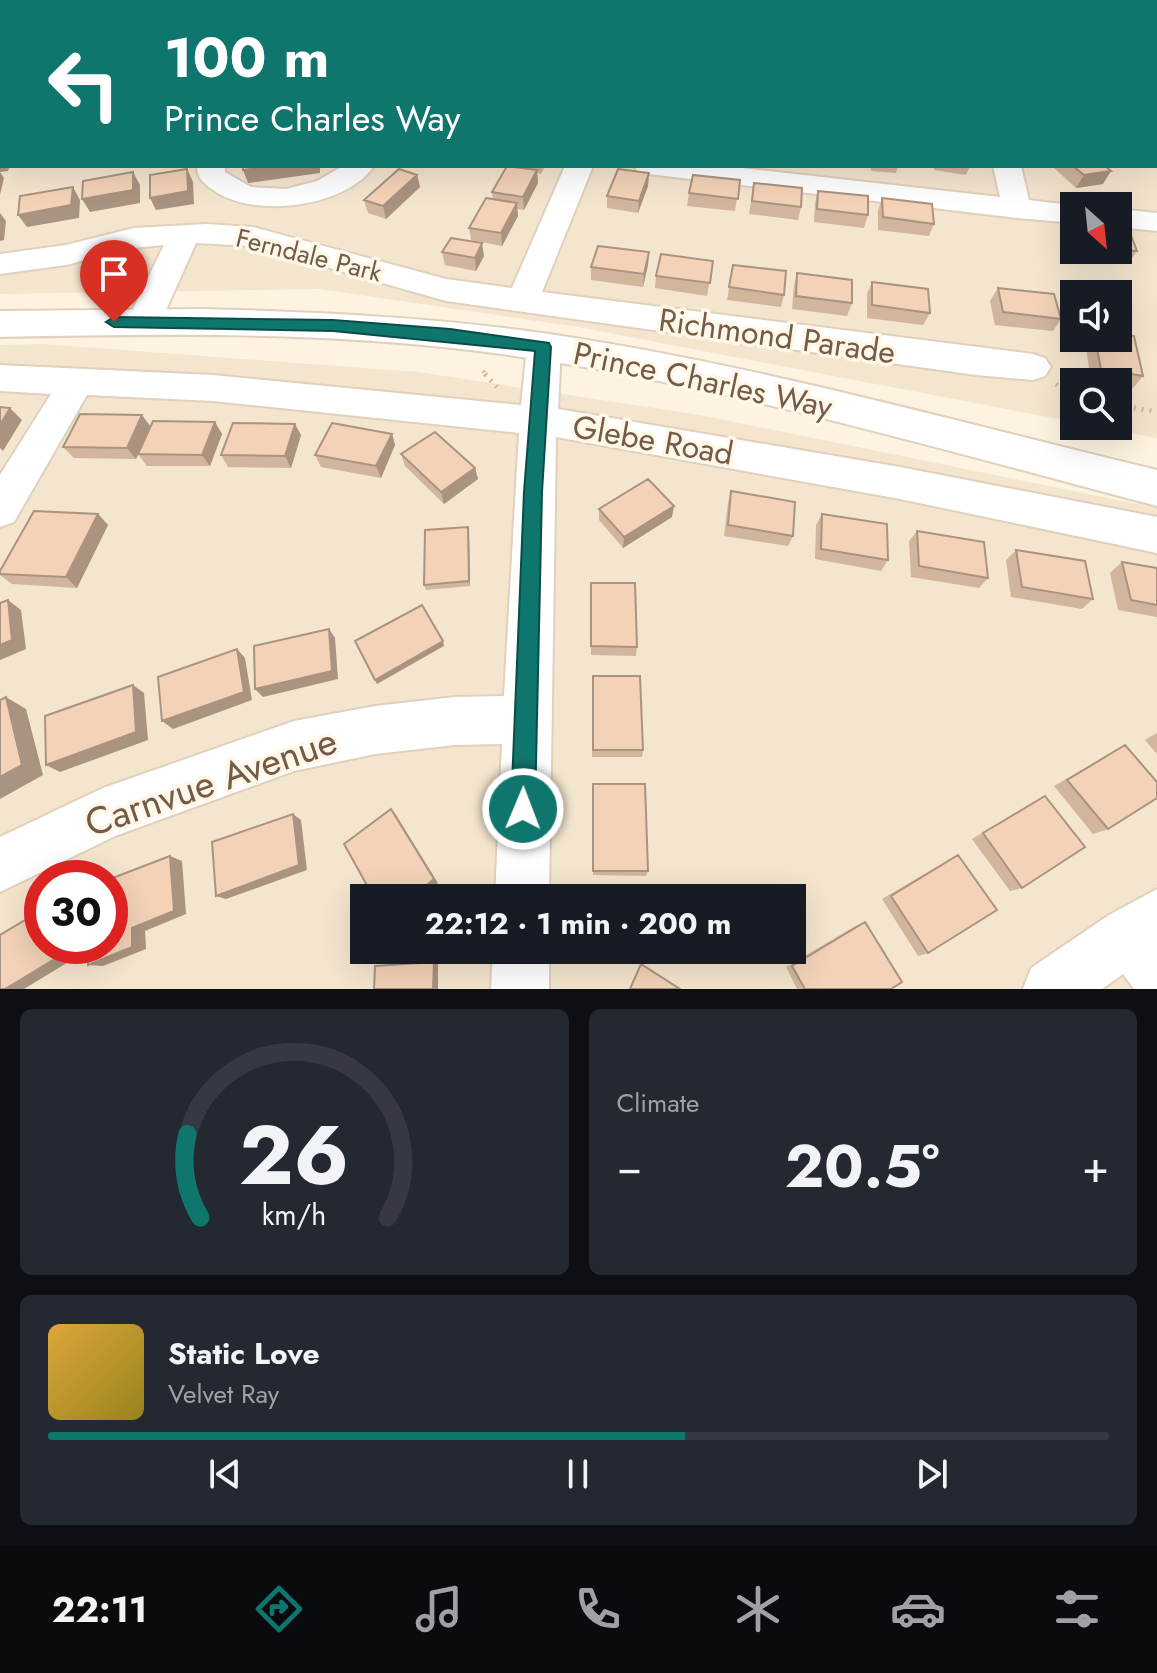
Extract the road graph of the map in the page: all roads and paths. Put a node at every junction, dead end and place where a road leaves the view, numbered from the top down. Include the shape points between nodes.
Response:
1 (211, 168) edge
2 (358, 168) edge
3 (578, 168) edge
4 (665, 168) edge
5 (1007, 168) edge
6 (1017, 209) junction
7 (1060, 213) edge
8 (1132, 219) edge
9 (1157, 222) edge
10 (184, 235) junction
11 (0, 264) edge
12 (522, 302) junction
13 (144, 321) junction
14 (0, 324) edge
15 (544, 347) junction
16 (1033, 367) dead end
17 (472, 369) dead end
18 (0, 378) edge
19 (77, 382) junction
20 (1132, 408) edge
21 (1157, 412) edge
22 (518, 419) junction
23 (1157, 488) edge
24 (0, 510) edge
25 (1157, 535) edge
26 (525, 720) junction
27 (0, 865) edge
28 (522, 884) edge
29 (1148, 941) edge
30 (521, 964) edge
31 (520, 989) edge
32 (1052, 989) edge

1 - 2 street via 222,187 249,196 283,197 323,190
3 - 12 street
4 - 6 street
5 - 6 street
6 - 7 street
8 - 9 street
10 - 11 street, Ferndale Park via 134,238
10 - 12 street, Ferndale Park via 253,237 446,290
10 - 13 street
12 - 16 street, Richmond Parade
13 - 14 street, Prince Charles Way
13 - 15 street, Prince Charles Way via 333,325
15 - 22 street
15 - 23 street, Prince Charles Way via 825,404
17 - 22 path via 486,371
18 - 19 street, Glebe Road
19 - 22 street, Glebe Road via 213,388
19 - 24 street
20 - 21 path
22 - 25 street, Glebe Road via 900,483
22 - 26 street
26 - 27 street, Carnvue Avenue via 375,730 294,746 103,814
26 - 28 street
29 - 32 street
30 - 31 street

